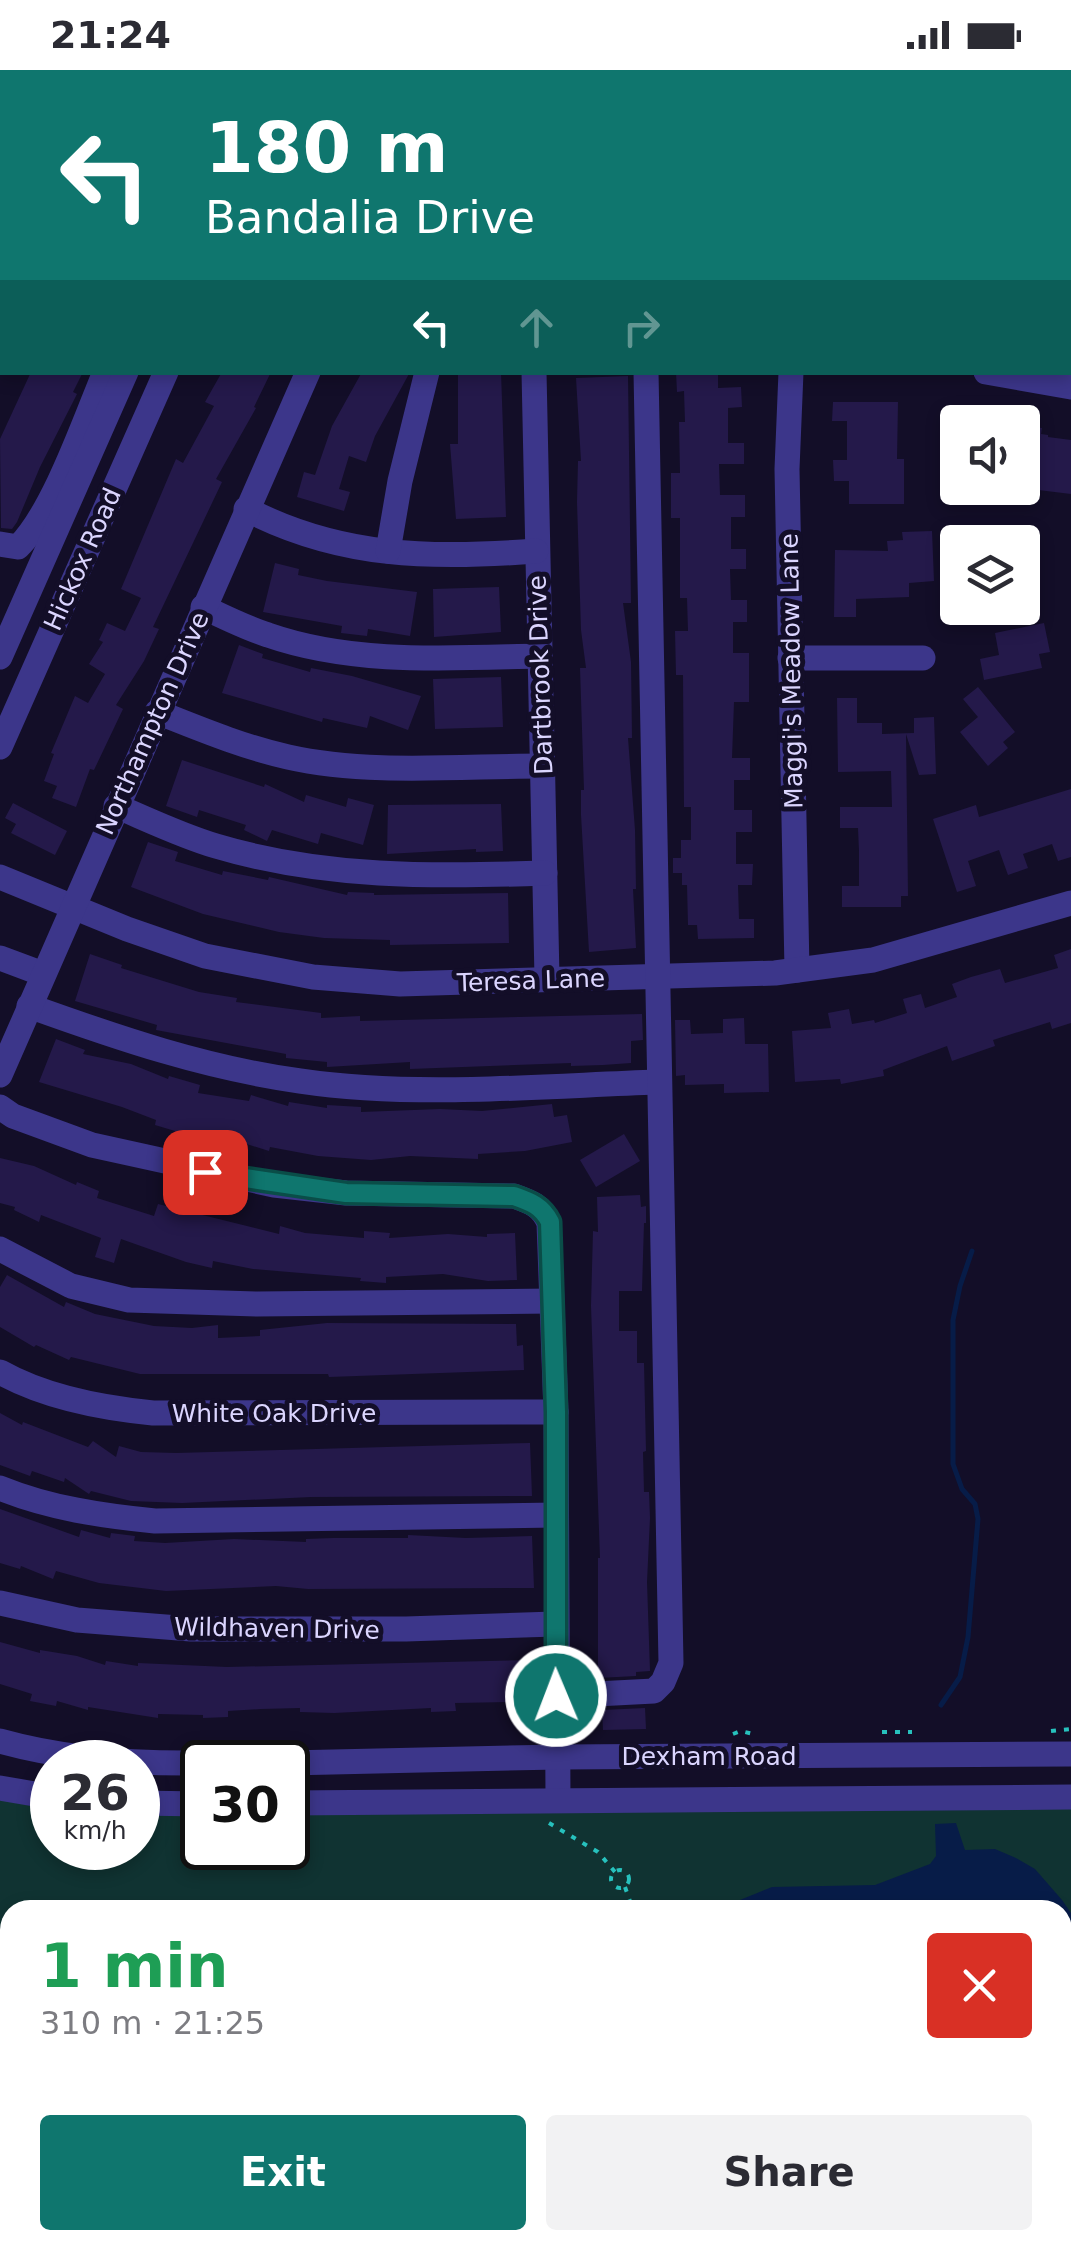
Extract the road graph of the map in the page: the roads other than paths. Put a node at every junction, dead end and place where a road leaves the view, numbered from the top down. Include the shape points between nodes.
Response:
1 (105, 375) edge
2 (125, 375) edge
3 (165, 375) edge
4 (307, 375) edge
5 (426, 375) edge
6 (534, 375) edge
7 (646, 375) edge
8 (791, 375) edge
9 (1003, 375) edge
10 (1071, 387) edge
11 (246, 510) junction
12 (0, 544) edge
13 (388, 551) junction
14 (536, 551) junction
15 (203, 607) junction
16 (3, 643) edge
17 (41, 651) junction
18 (539, 656) junction
19 (790, 658) junction
20 (923, 658) dead end
21 (157, 712) junction
22 (0, 747) edge
23 (542, 766) junction
24 (116, 806) junction
25 (545, 873) junction
26 (0, 877) edge
27 (73, 904) junction
28 (1071, 904) edge
29 (0, 958) edge
30 (796, 970) junction
31 (44, 974) junction
32 (657, 977) junction
33 (547, 978) junction
34 (30, 1006) junction
35 (0, 1075) edge
36 (657, 1082) junction
37 (0, 1107) edge
38 (0, 1249) edge
39 (552, 1301) junction
40 (0, 1372) edge
41 (556, 1412) junction
42 (0, 1488) edge
43 (556, 1514) junction
44 (0, 1603) edge
45 (555, 1624) junction
46 (556, 1696) junction
47 (0, 1742) edge
48 (1071, 1754) edge
49 (558, 1757) junction
50 (310, 1763) edge
51 (180, 1764) edge
52 (0, 1788) edge
53 (30, 1793) edge
54 (1071, 1797) edge
55 (553, 1799) junction
56 (310, 1803) edge

1 - 12 street via 28,538 18,547
2 - 16 street, Hickox Road
3 - 17 street, Hickox Road
4 - 11 street, Northampton Drive
5 - 13 street
6 - 14 street, Dartbrook Drive
7 - 32 street
8 - 19 street, Maggi's Meadow Lane
9 - 10 street
11 - 13 street via 337,546
11 - 15 street, Northampton Drive
13 - 14 street
14 - 18 street, Dartbrook Drive
15 - 18 street via 269,636 359,655
15 - 21 street, Northampton Drive
16 - 17 street
17 - 22 street, Hickox Road
18 - 23 street, Dartbrook Drive
19 - 20 street
19 - 30 street, Maggi's Meadow Lane
21 - 23 street via 288,757 344,766
21 - 24 street, Northampton Drive
23 - 25 street, Dartbrook Drive
24 - 25 street via 216,846 332,870
24 - 27 street, Northampton Drive
25 - 33 street, Dartbrook Drive
26 - 27 street, Teresa Lane
27 - 31 street, Northampton Drive
27 - 33 street, Teresa Lane via 205,956 314,977 400,984
28 - 30 street, Teresa Lane via 873,960
29 - 31 street
30 - 32 street, Teresa Lane
31 - 34 street, Northampton Drive
32 - 33 street, Teresa Lane
32 - 36 street
34 - 35 street, Northampton Drive
34 - 36 street via 202,1063 302,1082 487,1088
36 - 46 street via 671,1663 654,1690
37 - 39 street via 92,1145 274,1185 514,1196 535,1204 550,1222
38 - 39 street via 70,1286 130,1300
39 - 41 street
40 - 41 street, White Oak Drive via 36,1388 153,1414
41 - 43 street
42 - 43 street via 106,1516 155,1521
43 - 45 street
44 - 45 street, Wildhaven Drive via 77,1620 191,1629
45 - 46 street
46 - 49 street
47 - 51 street
48 - 49 street, Dexham Road
49 - 50 street, Dexham Road
49 - 55 street
52 - 53 street
54 - 55 street, Dexham Road
55 - 56 street, Dexham Road

